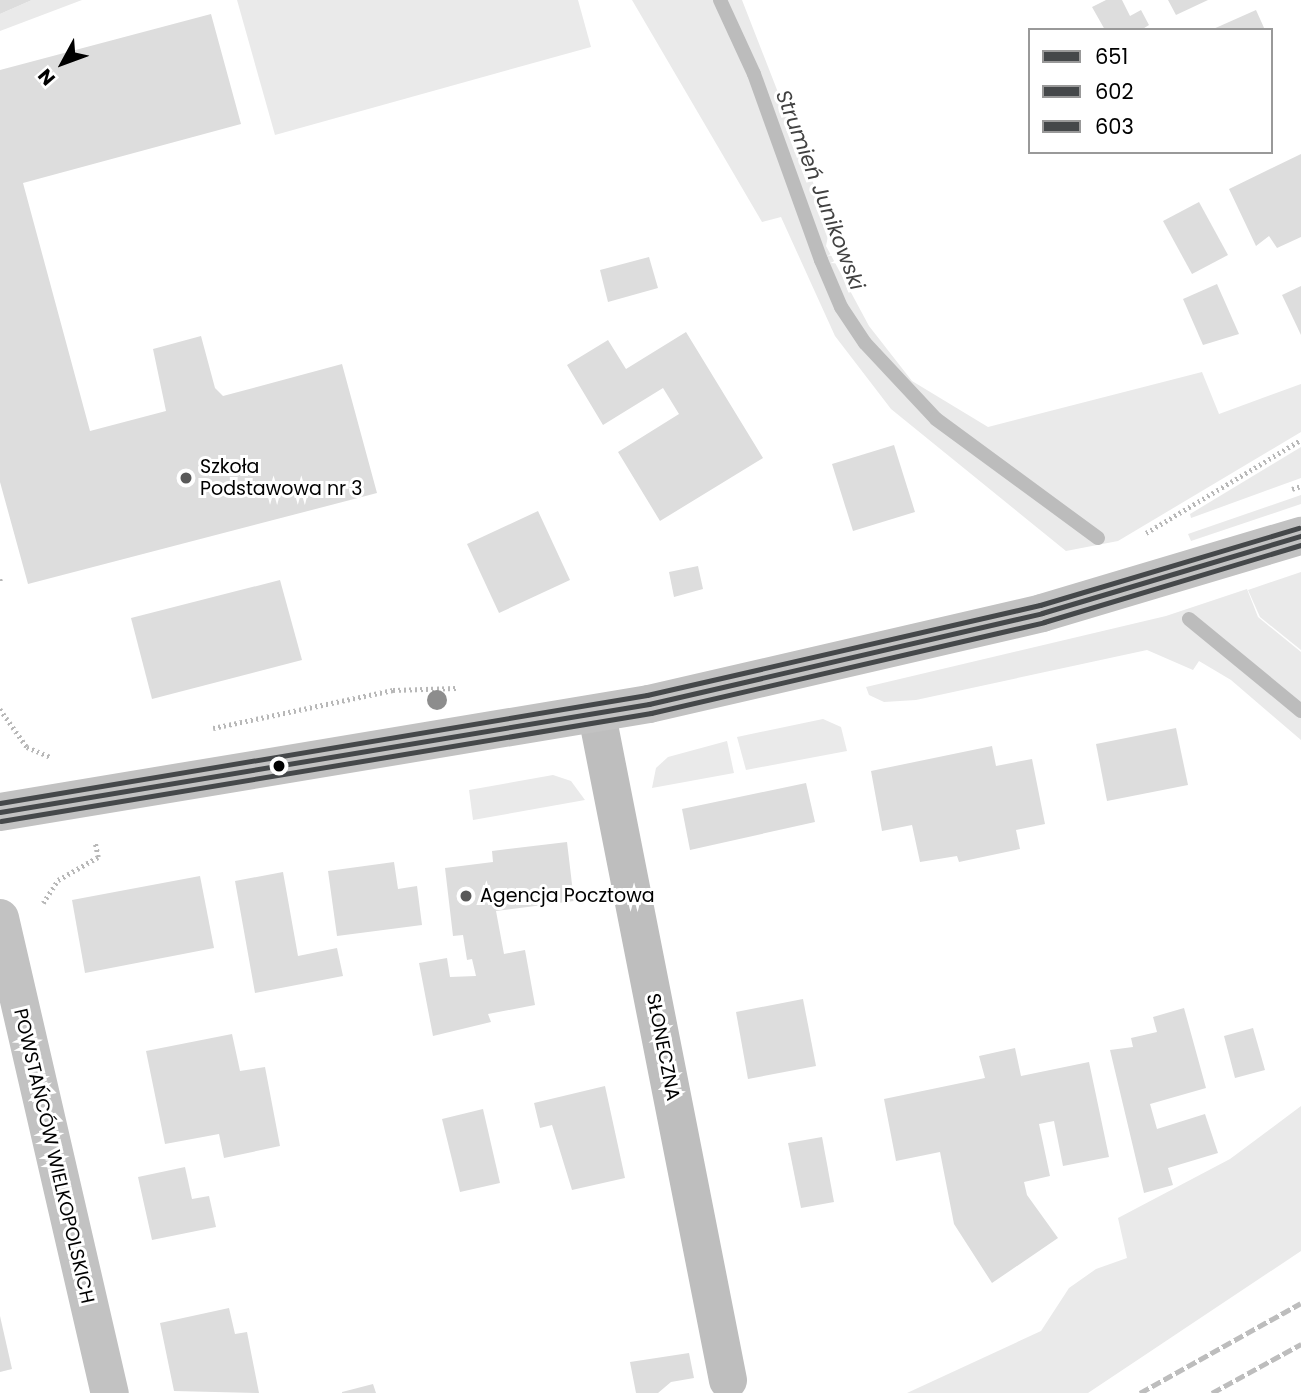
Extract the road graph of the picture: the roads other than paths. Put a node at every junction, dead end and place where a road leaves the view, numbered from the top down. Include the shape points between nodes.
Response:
1 (1301, 536) edge
2 (597, 715) junction
3 (0, 812) edge
4 (0, 918) edge
5 (728, 1380) dead end
6 (110, 1393) edge

1 - 2 main road via 1042,613 841,663
2 - 3 main road
2 - 5 street, SŁONECZNA
4 - 6 main road, POWSTAŃCÓW WIELKOPOLSKICH

